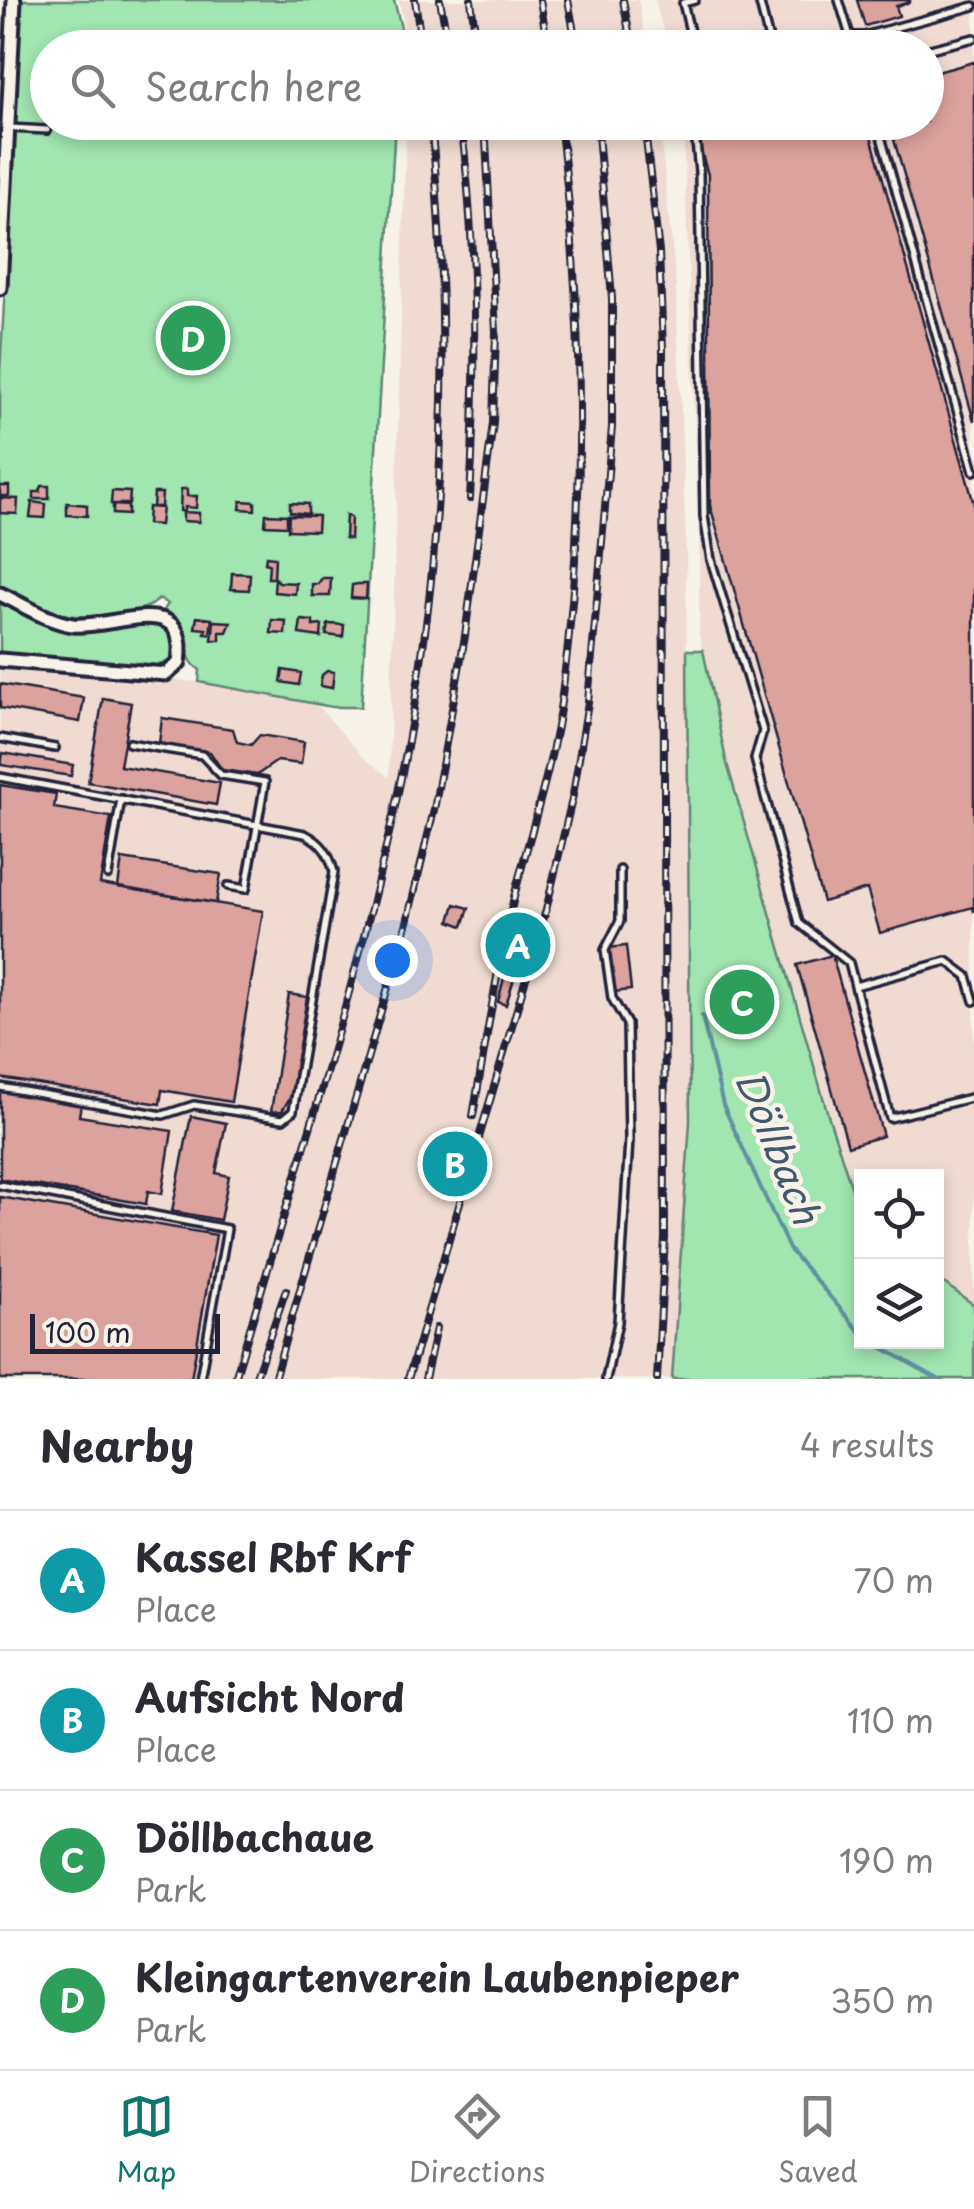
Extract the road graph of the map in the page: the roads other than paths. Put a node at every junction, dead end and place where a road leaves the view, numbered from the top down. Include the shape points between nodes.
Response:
1 (14, 0) edge
2 (695, 0) edge
3 (758, 0) edge
4 (839, 0) edge
5 (973, 4) edge
6 (690, 30) edge
7 (766, 30) edge
8 (848, 30) edge
9 (884, 30) edge
10 (974, 38) edge
11 (944, 46) edge
12 (6, 120) edge
13 (696, 140) edge
14 (882, 140) edge
15 (0, 288) edge
16 (974, 470) edge
17 (0, 594) edge
18 (0, 660) edge
19 (0, 738) edge
20 (129, 742) dead end
21 (55, 748) dead end
22 (0, 778) edge
23 (120, 799) junction
24 (259, 824) junction
25 (620, 870) dead end
26 (108, 875) dead end
27 (228, 886) dead end
28 (856, 986) junction
29 (974, 1001) edge
30 (0, 1087) edge
31 (974, 1097) edge
32 (0, 1185) edge
33 (200, 1379) edge
34 (606, 1379) edge

1 - 12 street
2 - 6 lane via 683,3
3 - 7 lane
4 - 8 lane
5 - 9 lane
10 - 11 lane
12 - 15 street
13 - 28 lane via 704,516 711,560 763,731 755,759 799,923 849,963
14 - 16 lane
17 - 18 street via 67,624 153,615 173,626 182,643 179,663 166,674
19 - 21 lane
20 - 24 lane via 202,755 221,775 265,782
22 - 23 lane
23 - 24 lane
23 - 26 lane
24 - 27 lane via 246,889
24 - 30 lane via 320,842 334,872 294,1111 283,1119 194,1105 164,1115
25 - 34 lane via 620,920 605,950 612,998 627,1024 629,1140 618,1322
28 - 29 lane via 946,961 967,976
28 - 31 lane via 890,1118
32 - 33 lane via 227,1230

